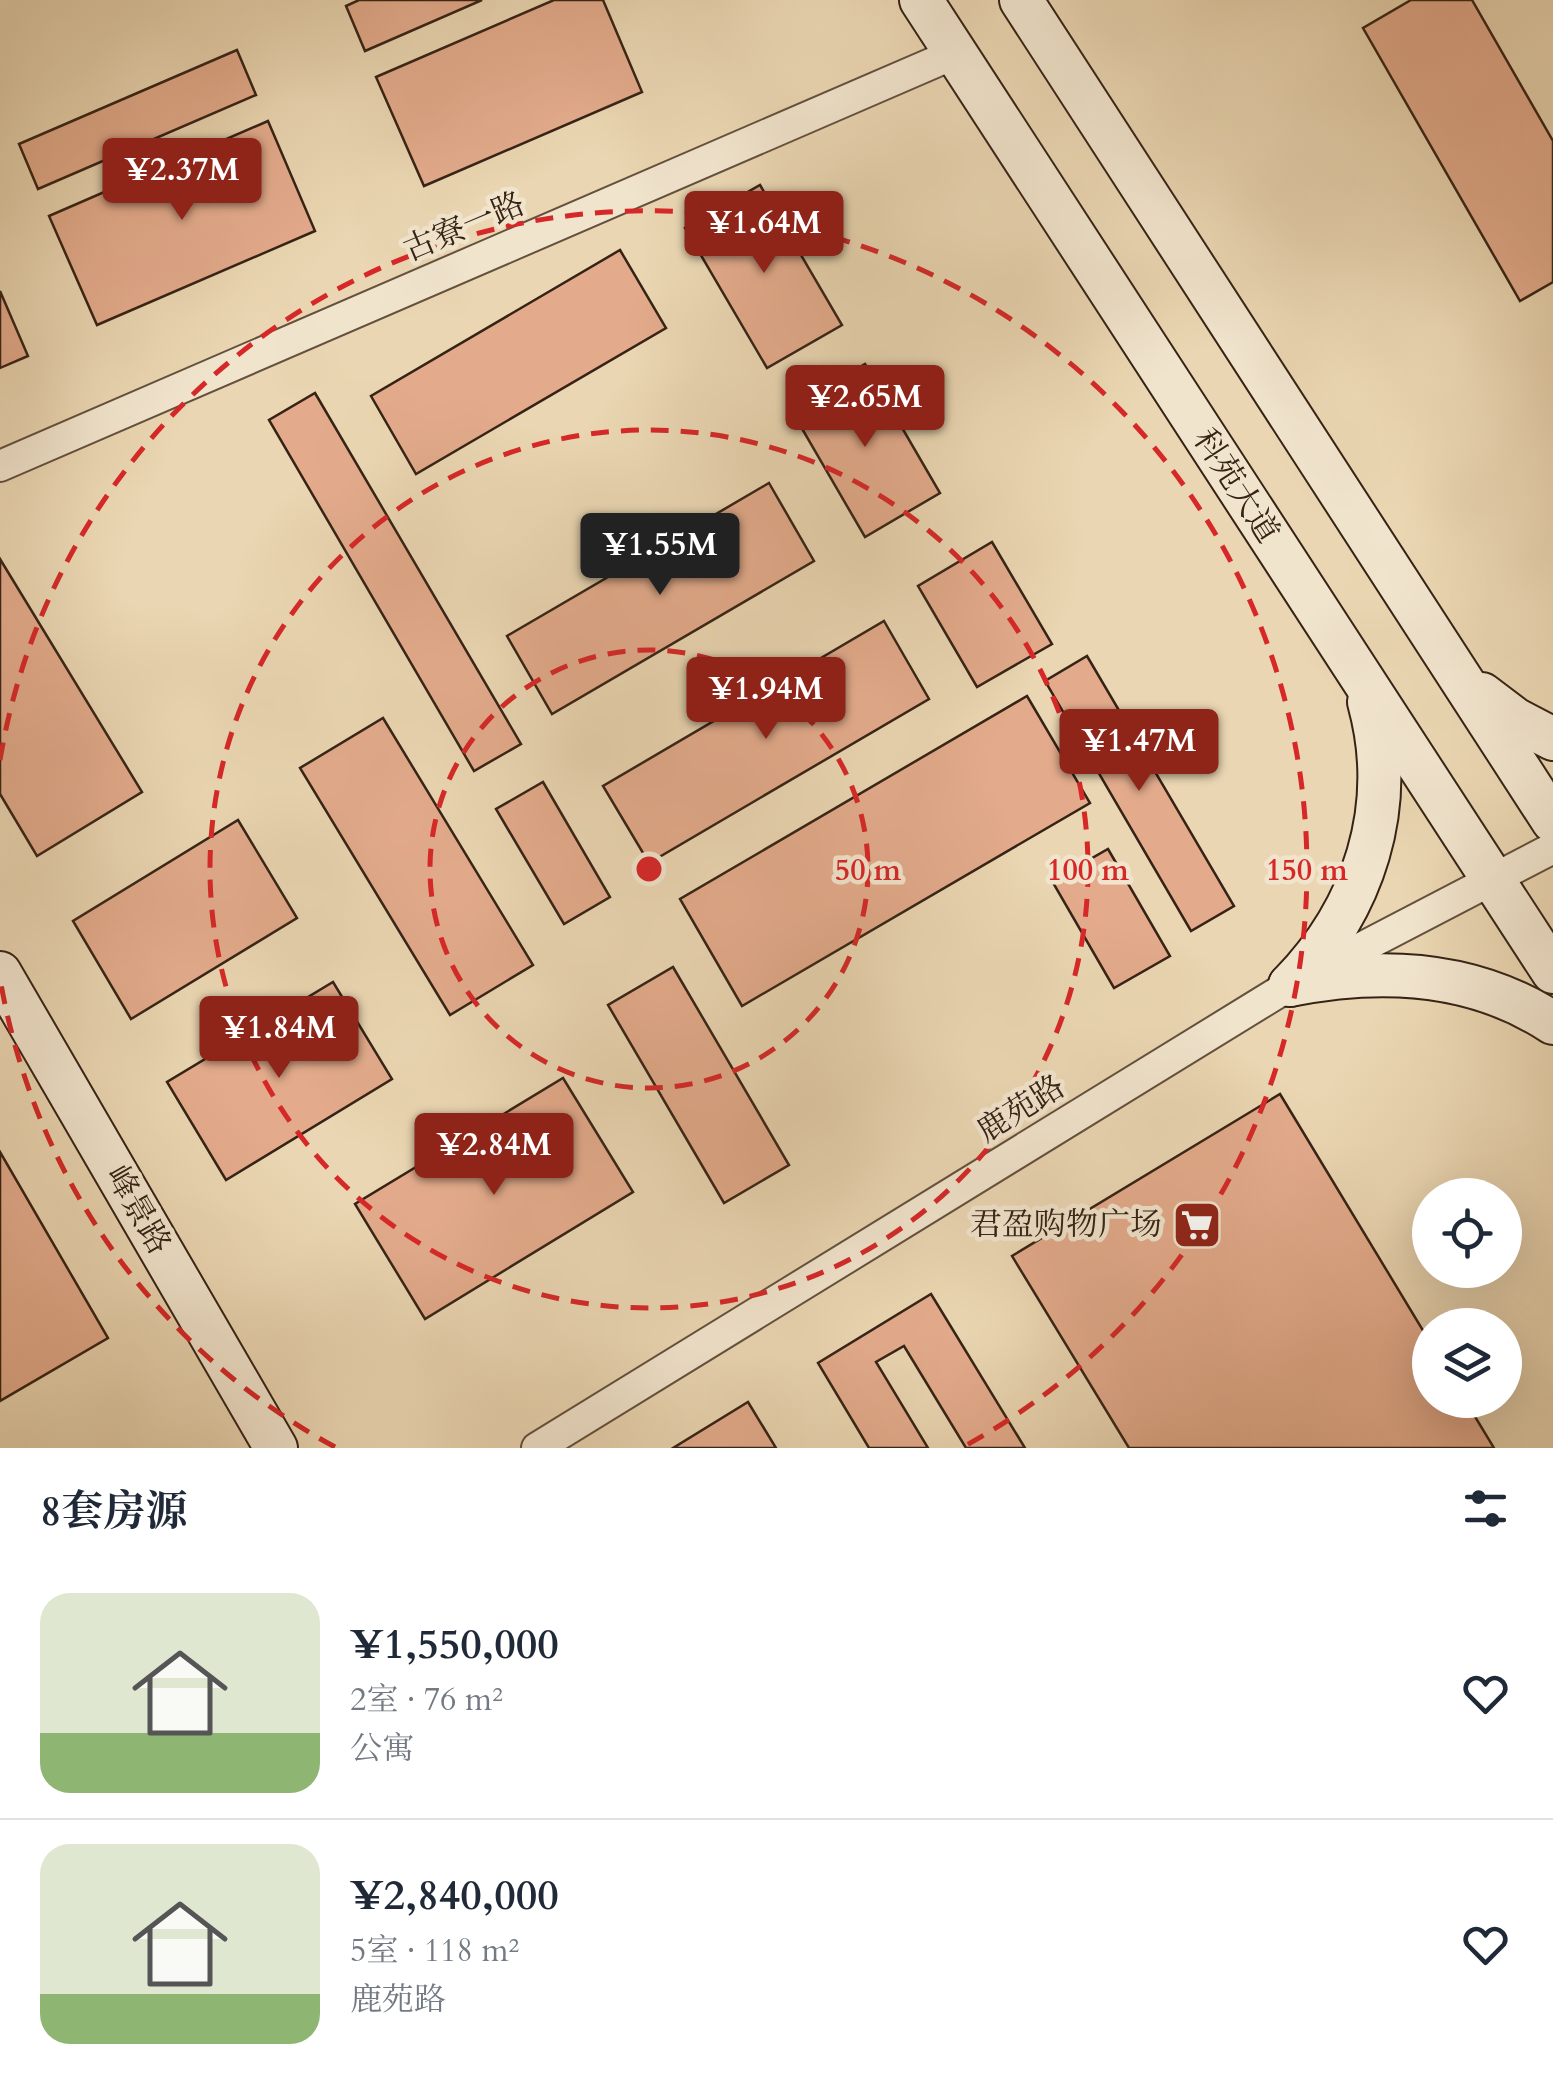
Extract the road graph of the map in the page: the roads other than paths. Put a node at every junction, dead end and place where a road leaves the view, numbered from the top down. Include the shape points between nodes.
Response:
1 (921, 0) edge
2 (1021, 0) edge
3 (956, 53) junction
4 (0, 466) edge
5 (1442, 649) junction
6 (1364, 683) junction
7 (1553, 740) edge
8 (1553, 821) edge
9 (1553, 848) edge
10 (1493, 880) junction
11 (1553, 972) edge
12 (0, 973) edge
13 (1290, 986) junction
14 (1553, 1023) edge
15 (276, 1448) edge
16 (536, 1448) edge

1 - 3 street, 科苑大道
2 - 5 street
3 - 4 street, 古寮一路
3 - 6 street, 科苑大道
5 - 7 street via 1488,699
5 - 8 street
6 - 10 street, 科苑大道
6 - 13 street via 1378,762 1372,842 1349,906
9 - 10 street, 鹿苑路
10 - 11 street, 科苑大道
10 - 13 street, 鹿苑路
12 - 15 street, 峰景路
13 - 14 street via 1364,974 1438,979 1509,1000
13 - 16 street, 鹿苑路

